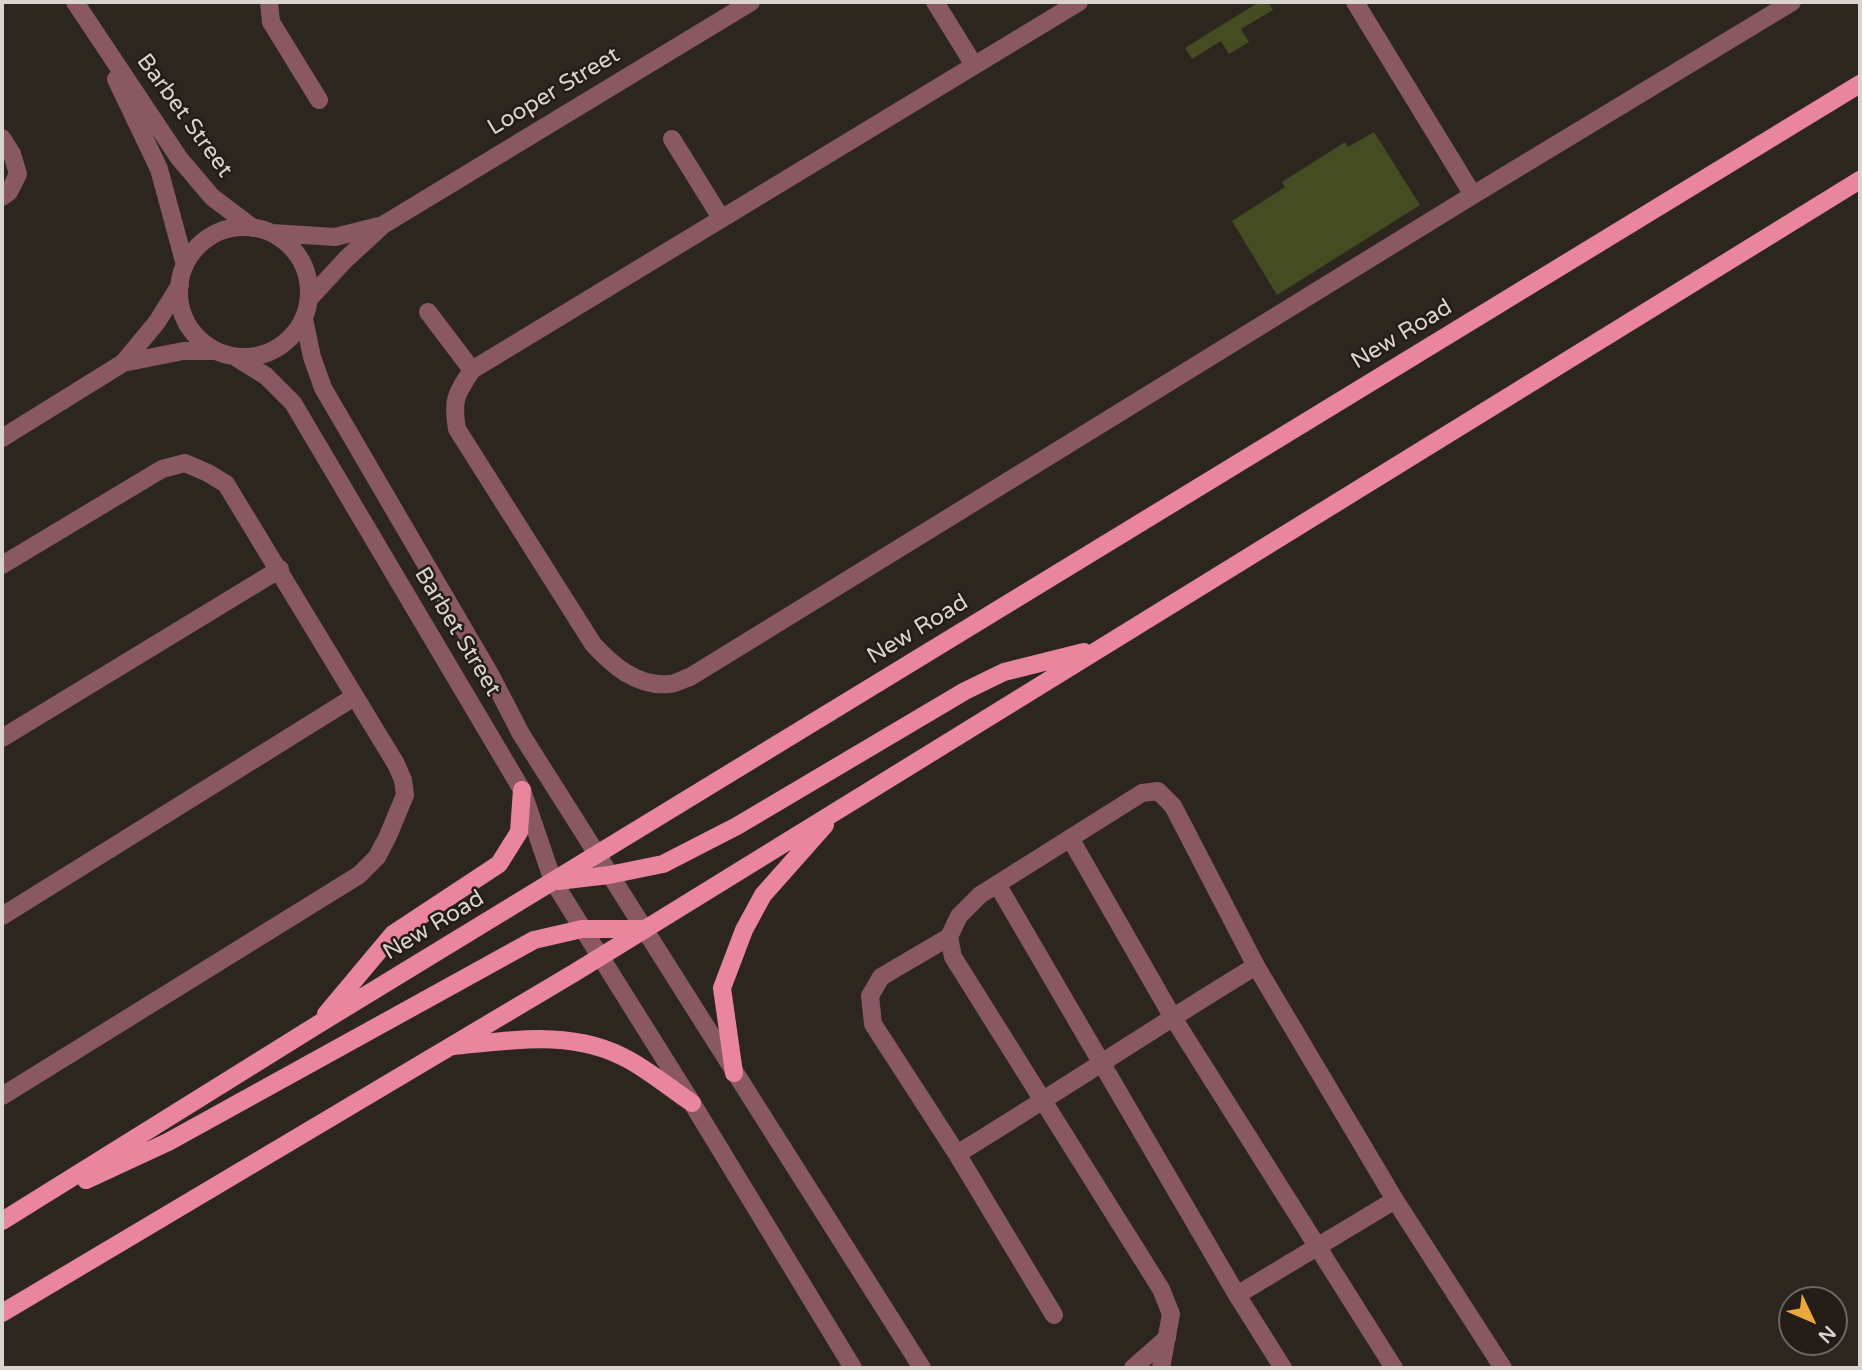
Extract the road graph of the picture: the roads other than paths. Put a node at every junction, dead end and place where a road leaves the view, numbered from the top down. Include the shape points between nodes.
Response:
1 (75, 2) edge
2 (269, 2) edge
3 (751, 2) edge
4 (935, 2) edge
5 (1079, 2) edge
6 (1355, 2) edge
7 (1792, 2) edge
8 (88, 23) junction
9 (974, 65) junction
10 (1860, 84) edge
11 (319, 100) dead end
12 (2, 138) edge
13 (672, 139) dead end
14 (1860, 180) edge
15 (1473, 195) junction
16 (2, 197) edge
17 (721, 218) junction
18 (383, 225) junction
19 (253, 228) junction
20 (272, 233) junction
21 (185, 265) junction
22 (180, 285) junction
23 (309, 299) junction
24 (428, 312) dead end
25 (304, 319) junction
26 (217, 351) junction
27 (237, 358) junction
28 (122, 363) junction
29 (472, 370) junction
30 (2, 438) edge
31 (2, 565) edge
32 (280, 569) junction
33 (1101, 648) junction
34 (354, 697) junction
35 (2, 738) edge
36 (522, 790) junction
37 (839, 810) junction
38 (1070, 838) junction
39 (597, 855) junction
40 (609, 875) junction
41 (553, 881) junction
42 (997, 884) junction
43 (2, 916) edge
44 (582, 929) junction
45 (645, 929) junction
46 (949, 937) junction
47 (601, 956) junction
48 (1256, 966) junction
49 (1172, 1016) junction
50 (317, 1025) junction
51 (447, 1047) junction
52 (1101, 1063) junction
53 (734, 1073) junction
54 (2, 1096) edge
55 (1043, 1101) junction
56 (692, 1103) junction
57 (957, 1154) junction
58 (1395, 1200) junction
59 (19, 1210) junction
60 (2, 1221) edge
61 (1316, 1247) junction
62 (1237, 1295) junction
63 (2, 1312) edge
64 (1054, 1315) dead end
65 (1167, 1338) junction
66 (853, 1368) edge
67 (922, 1368) edge
68 (1133, 1368) edge
69 (1161, 1368) edge
70 (1283, 1368) edge
71 (1394, 1368) edge
72 (1503, 1368) edge

1 - 8 street, Barbet Street
2 - 11 street via 271,22
3 - 18 street, Looper Street
4 - 9 street
5 - 9 street
6 - 15 street
7 - 15 street
8 - 19 street, Barbet Street via 179,158 212,197
8 - 21 street, Barbet Street via 159,170
9 - 17 street
10 - 39 main road, New Road
12 - 16 street via 18,174
13 - 17 street
14 - 33 main road
15 - 29 street via 690,677 669,684 629,675 593,644 473,455 457,429 453,407
17 - 29 street
18 - 20 street, Looper Street via 335,237
18 - 23 street, Looper Street
19 - 20 street
19 - 21 street via 232,228 210,237
20 - 23 street via 302,260 309,278
21 - 22 street
22 - 26 street via 187,324
22 - 28 street via 157,322
23 - 25 street
24 - 29 street
25 - 27 street via 277,350
25 - 39 street, Barbet Street via 323,388 521,734
26 - 27 street
26 - 28 street via 183,351
27 - 36 street, Barbet Street via 266,376 293,403
28 - 30 street
31 - 32 street via 162,469 185,463 226,484
32 - 34 street
32 - 35 street
33 - 37 main road
33 - 40 main road via 1004,672 676,858
34 - 43 street
34 - 54 street via 403,779 405,795 377,857 359,875
36 - 41 street, Barbet Street
36 - 50 main road via 519,832 499,864 393,934
37 - 45 main road
37 - 53 main road via 762,895 744,930 722,988
38 - 42 street
38 - 48 street via 1142,793 1158,791 1173,806
38 - 49 street
39 - 40 street, Barbet Street
39 - 41 main road, New Road
40 - 41 main road
40 - 45 street, Barbet Street
41 - 44 street, Barbet Street
41 - 50 main road, New Road
42 - 46 street via 959,916
42 - 52 street
44 - 45 main road
44 - 47 street, Barbet Street
44 - 59 main road via 534,940 168,1142
45 - 47 main road
45 - 53 street, Barbet Street
46 - 55 street via 953,957
46 - 57 street via 881,977 870,996 873,1024
47 - 51 main road
47 - 56 street, Barbet Street
48 - 49 street
48 - 58 street
49 - 52 street
49 - 61 street
50 - 59 main road, New Road
51 - 56 main road via 539,1038 583,1043 628,1059
51 - 63 main road
52 - 55 street
52 - 62 street
53 - 67 street, Barbet Street
55 - 57 street
55 - 65 street via 1161,1289 1171,1314
56 - 66 street, Barbet Street
57 - 64 street
58 - 61 street
58 - 72 street
59 - 60 main road, New Road
61 - 62 street
61 - 71 street
62 - 70 street
65 - 68 street
65 - 69 street

